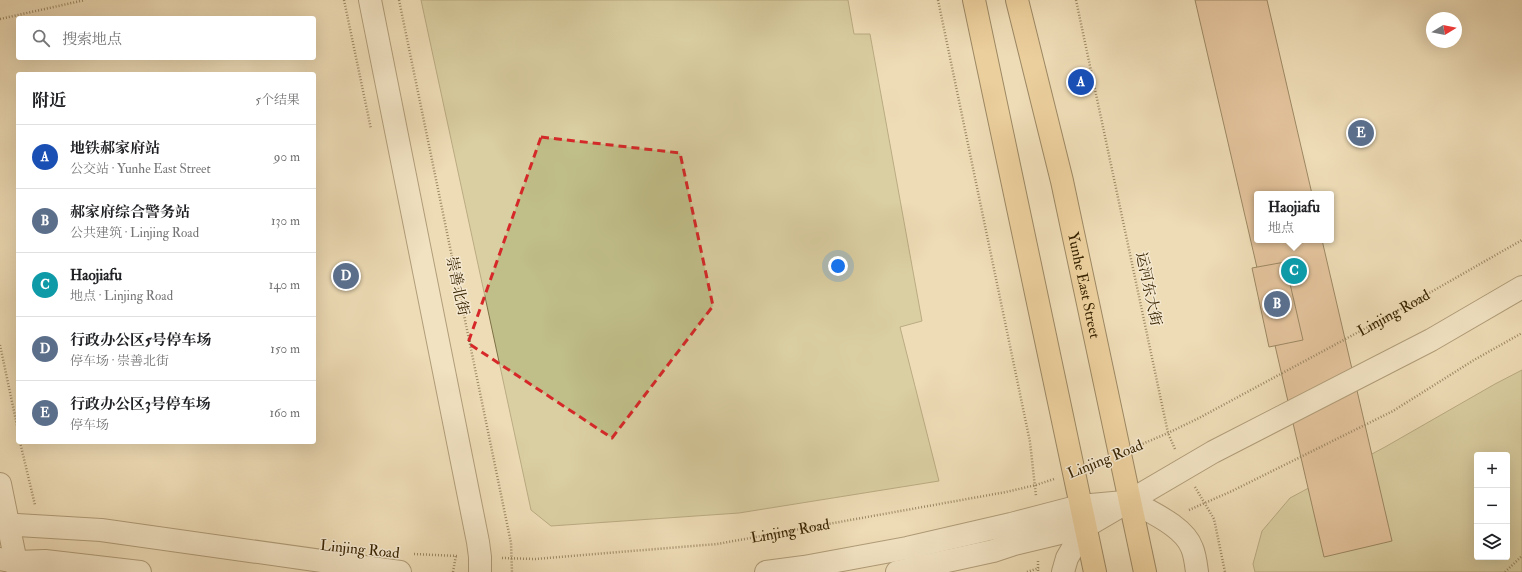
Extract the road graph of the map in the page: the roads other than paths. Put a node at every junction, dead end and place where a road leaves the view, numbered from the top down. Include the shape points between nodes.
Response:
1 (370, 0) edge
2 (974, 0) edge
3 (1018, 0) edge
4 (1522, 286) edge
5 (2, 493) edge
6 (1131, 501) junction
7 (1080, 506) junction
8 (4, 525) edge
9 (1085, 527) junction
10 (12, 564) edge
11 (480, 564) edge
12 (1065, 565) edge
13 (140, 572) edge
14 (400, 572) edge
15 (766, 572) edge
16 (897, 572) edge
17 (1095, 572) edge
18 (1145, 572) edge
19 (1197, 572) edge

1 - 11 street, 崇善北街
2 - 7 main road
3 - 6 main road, Yunhe East Street via 1062,181
4 - 6 street via 1430,340 1213,452
5 - 8 street
6 - 7 street
6 - 9 street
6 - 18 main road, Yunhe East Street
6 - 19 street via 1165,520 1183,534 1192,547
7 - 9 main road
7 - 15 street via 907,548
8 - 10 street
8 - 14 street, Linjing Road via 101,530
9 - 12 street
9 - 16 street
9 - 17 main road
10 - 13 street via 44,561

